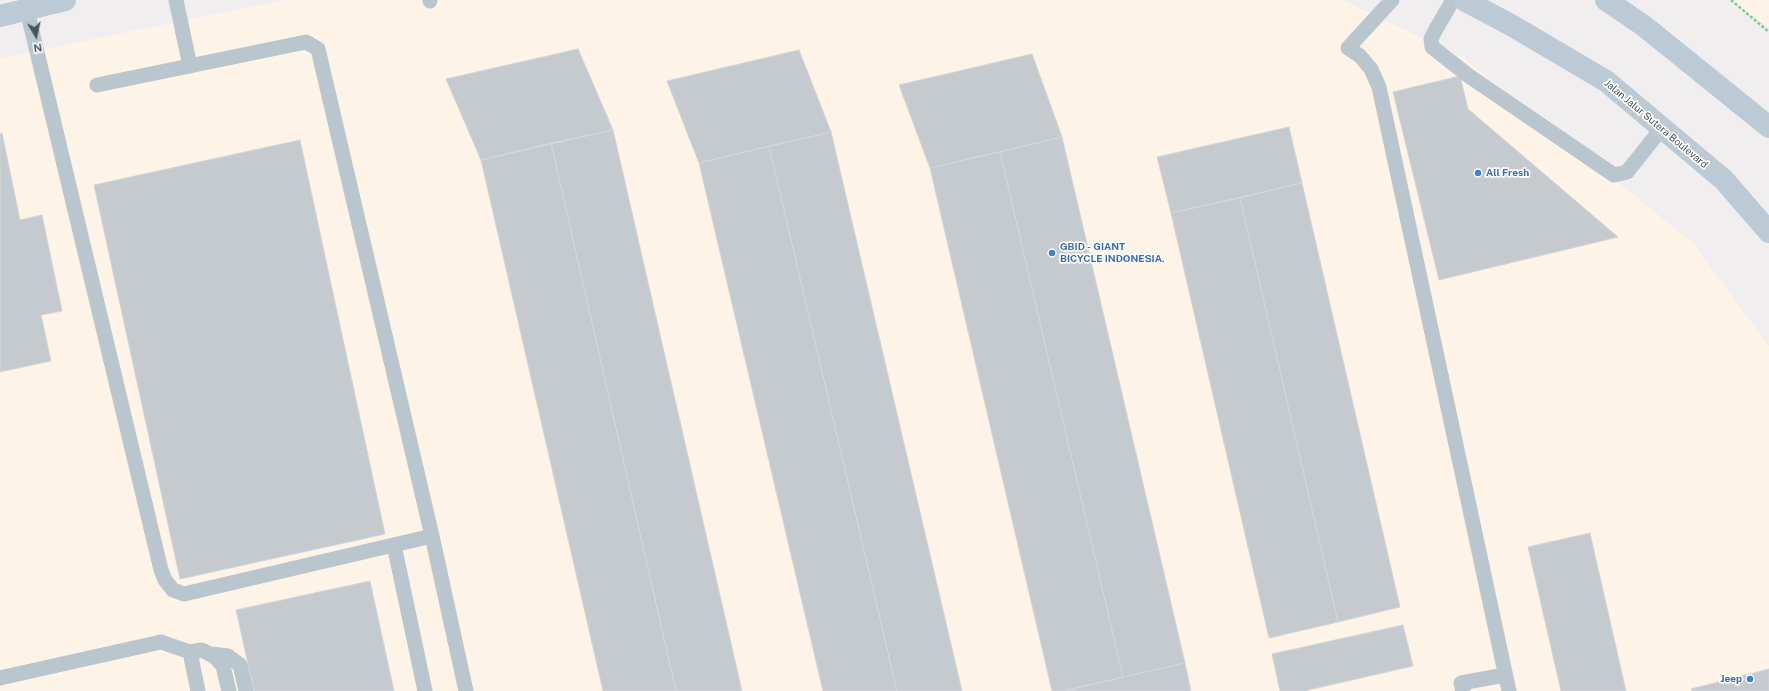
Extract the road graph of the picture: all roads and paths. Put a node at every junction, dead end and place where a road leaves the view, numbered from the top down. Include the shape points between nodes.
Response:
1 (65, 0) edge
2 (176, 0) edge
3 (1392, 0) edge
4 (1453, 0) edge
5 (1464, 0) edge
6 (1606, 0) edge
7 (1731, 0) edge
8 (27, 10) junction
9 (0, 16) edge
10 (1769, 32) edge
11 (190, 66) junction
12 (97, 85) dead end
13 (1769, 127) edge
14 (1662, 128) junction
15 (1769, 232) edge
16 (432, 536) junction
17 (394, 545) junction
18 (190, 652) junction
19 (210, 654) junction
20 (1505, 676) junction
21 (0, 678) edge
22 (1462, 687) edge
23 (198, 691) edge
24 (228, 691) edge
25 (246, 691) edge
26 (425, 691) edge
27 (466, 691) edge
28 (1509, 691) edge

1 - 8 main road
2 - 11 lane
3 - 20 lane via 1348,48 1360,56 1371,69 1379,87
4 - 14 lane via 1431,39 1432,47 1469,76 1614,175 1627,172
5 - 14 main road, Jalan Jalur Sutera Boulevard via 1606,81
6 - 13 main road via 1644,26
7 - 10 path
8 - 9 main road
8 - 17 lane via 165,580 173,590 184,594
11 - 12 lane
11 - 16 lane via 306,42 318,50
14 - 15 main road, Jalan Jalur Sutera Boulevard via 1724,180
16 - 17 lane
16 - 27 lane
17 - 26 lane
18 - 19 lane via 202,650
18 - 21 lane via 161,642
18 - 23 lane
19 - 24 lane via 223,666
19 - 25 lane via 228,656 240,665
20 - 22 lane
20 - 28 lane

